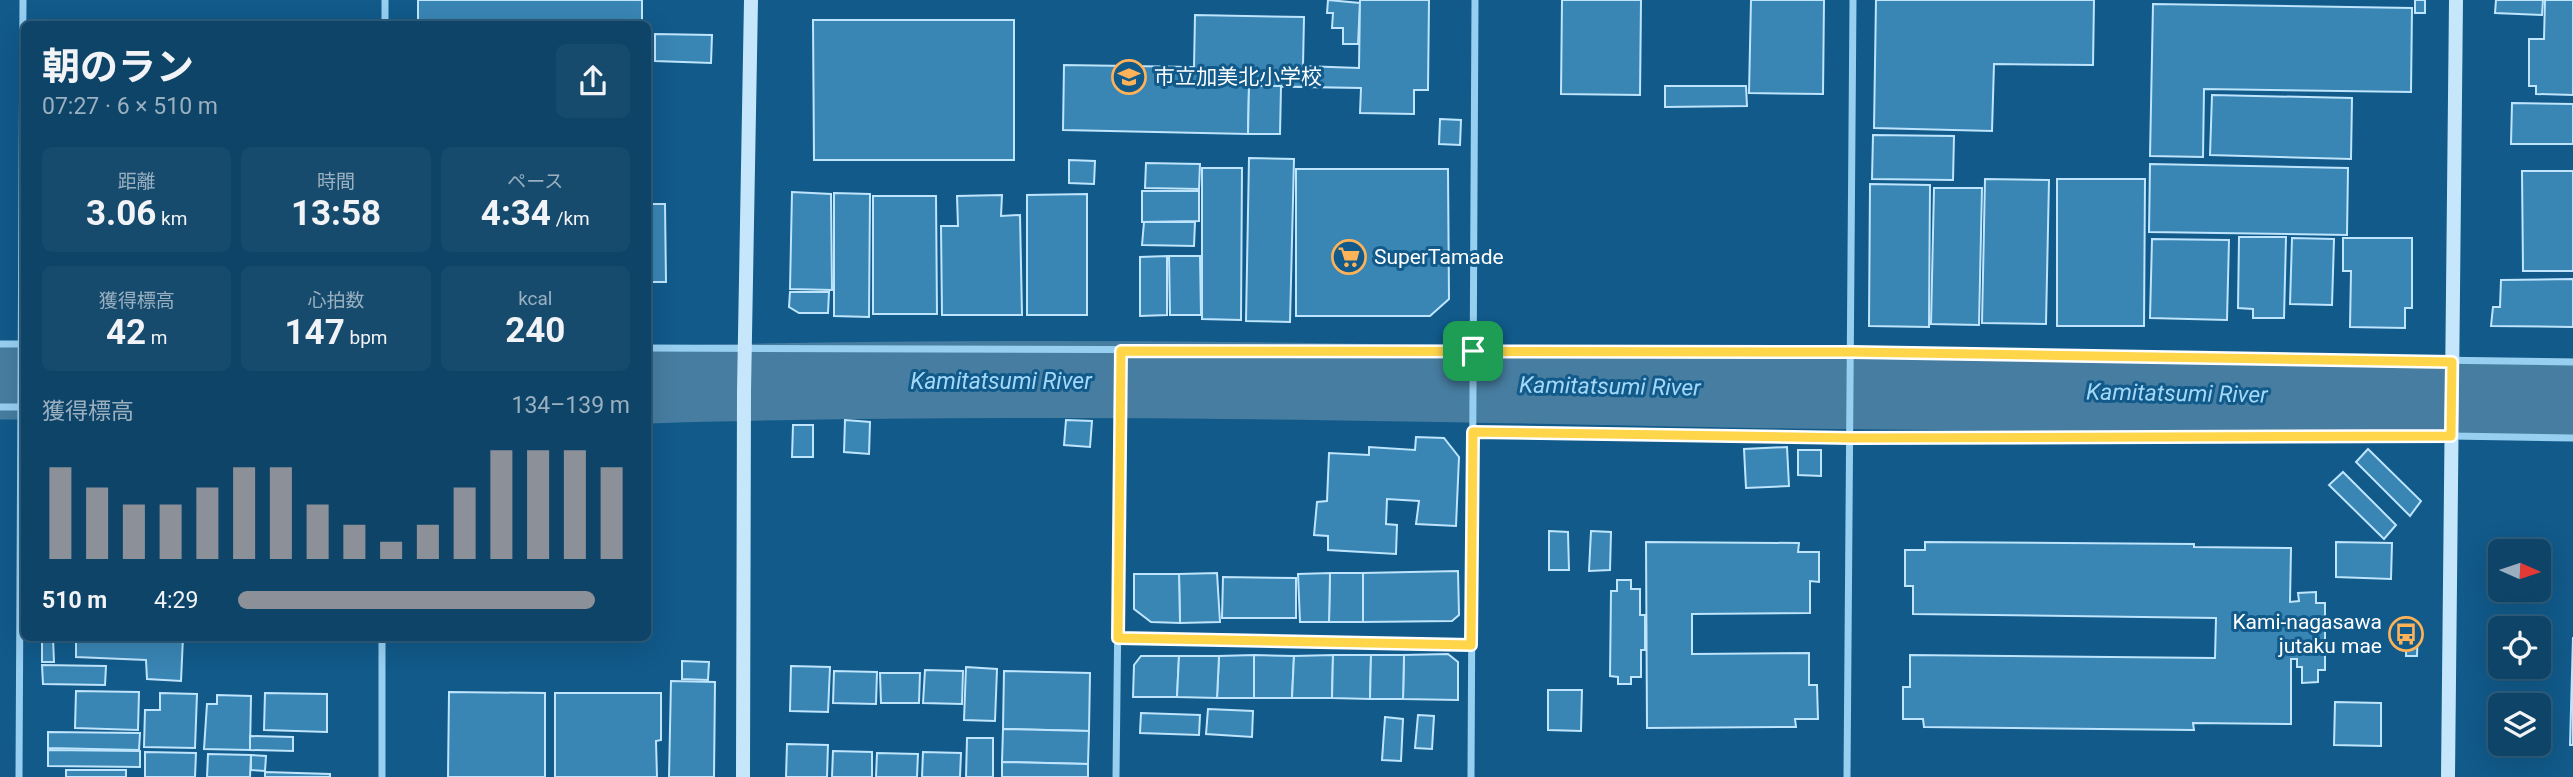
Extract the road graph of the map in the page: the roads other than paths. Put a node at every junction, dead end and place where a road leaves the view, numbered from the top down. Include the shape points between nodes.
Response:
1 (23, 0) edge
2 (385, 0) edge
3 (751, 0) edge
4 (1475, 0) edge
5 (1853, 0) edge
6 (2456, 0) edge
7 (23, 21) edge
8 (385, 21) edge
9 (0, 344) edge
10 (21, 344) edge
11 (651, 348) edge
12 (745, 349) junction
13 (1121, 351) junction
14 (1473, 353) junction
15 (1851, 354) junction
16 (2452, 362) junction
17 (2573, 362) edge
18 (0, 407) edge
19 (21, 407) edge
20 (1473, 432) junction
21 (2451, 436) junction
22 (1851, 438) junction
23 (2573, 439) edge
24 (21, 530) edge
25 (1118, 638) junction
26 (382, 641) edge
27 (1471, 645) junction
28 (19, 777) edge
29 (382, 777) edge
30 (743, 777) edge
31 (1116, 777) edge
32 (1471, 777) edge
33 (1847, 777) edge
34 (2448, 777) edge

1 - 7 street
2 - 8 street
3 - 12 street
4 - 14 street
5 - 15 street
6 - 16 street
9 - 10 street
11 - 12 street
12 - 13 street
12 - 30 street
13 - 14 street
13 - 25 street
14 - 15 street
14 - 20 street
15 - 16 street
15 - 22 street
16 - 17 street
16 - 21 street
18 - 19 street
20 - 22 street
20 - 27 street
21 - 22 street
21 - 23 street
21 - 34 street
22 - 33 street
24 - 28 street
25 - 27 street
25 - 31 street
26 - 29 street
27 - 32 street

